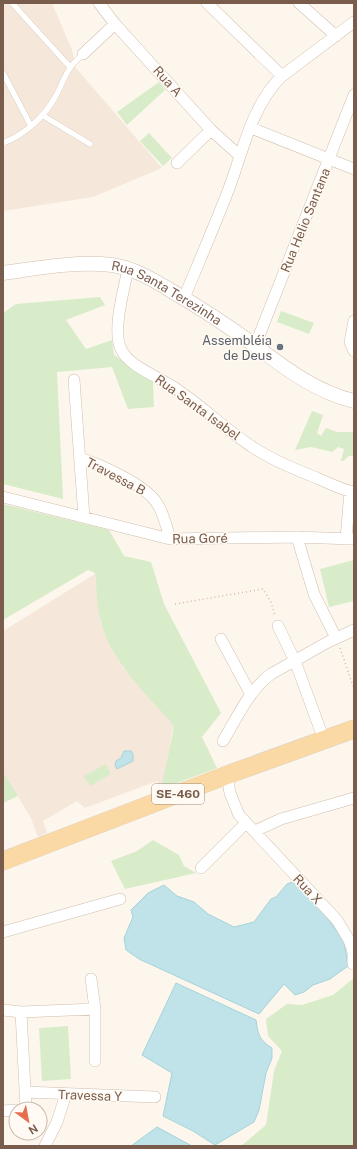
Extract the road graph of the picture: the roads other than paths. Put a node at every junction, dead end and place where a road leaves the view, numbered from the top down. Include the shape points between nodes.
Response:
1 (12, 3) edge
2 (100, 3) edge
3 (207, 3) edge
4 (299, 3) edge
5 (354, 22) edge
6 (115, 24) junction
7 (336, 36) junction
8 (83, 54) joint
9 (70, 67) junction
10 (3, 72) edge
11 (282, 76) junction
12 (354, 95) edge
13 (42, 115) junction
14 (31, 126) junction
15 (251, 128) junction
16 (211, 130) junction
17 (3, 143) edge
18 (90, 144) dead end
19 (240, 156) junction
20 (329, 158) junction
21 (177, 163) dead end
22 (354, 169) edge
23 (128, 269) junction
24 (3, 273) edge
25 (184, 298) junction
26 (354, 321) edge
27 (255, 346) junction
28 (354, 351) edge
29 (74, 380) dead end
30 (354, 401) edge
31 (80, 458) junction
32 (352, 492) edge
33 (3, 497) edge
34 (84, 517) junction
35 (297, 537) junction
36 (350, 539) edge
37 (170, 540) junction
38 (278, 626) road end
39 (354, 630) edge
40 (336, 638) junction
41 (221, 639) dead end
42 (295, 661) junction
43 (251, 695) junction
44 (354, 729) edge
45 (324, 740) junction
46 (223, 741) dead end
47 (227, 775) junction
48 (354, 798) edge
49 (246, 823) junction
50 (255, 831) junction
51 (3, 861) edge
52 (201, 868) dead end
53 (120, 899) dead end
54 (3, 932) edge
55 (353, 964) dead end
56 (91, 979) dead end
57 (3, 1008) edge
58 (95, 1009) junction
59 (21, 1012) junction
60 (95, 1061) dead end
61 (25, 1092) junction
62 (66, 1094) junction
63 (154, 1097) dead end
64 (23, 1101) edge
65 (45, 1146) edge

1 - 9 lane
2 - 6 street, Rua A
3 - 11 street
4 - 7 street
5 - 7 street
6 - 8 street
6 - 16 street, Rua A
7 - 11 street
8 - 9 lane
9 - 13 lane via 54,99
10 - 14 lane
11 - 15 street via 264,98
12 - 20 street, Rua Helio Santana
13 - 14 lane
13 - 18 lane
14 - 17 lane
15 - 19 street
15 - 20 street
16 - 19 street, Rua A
16 - 21 street
19 - 25 street
20 - 22 street
20 - 27 street, Rua Helio Santana
23 - 24 street, Rua Santa Terezinha via 80,264
23 - 25 street, Rua Santa Terezinha
23 - 32 street, Rua Santa Isabel via 119,326 119,344 126,357 175,388 263,454
25 - 27 street, Rua Santa Terezinha
26 - 28 street via 350,342
27 - 30 street, Rua Santa Terezinha via 306,381
29 - 31 street
31 - 34 street
31 - 37 street, Travessa B via 99,465 149,493 162,511
32 - 36 street
33 - 34 street, Rua Goré
34 - 37 street, Rua Goré
35 - 36 street, Rua Goré
35 - 37 street, Rua Goré
35 - 40 street via 314,594
38 - 42 street
39 - 40 street
40 - 42 street
41 - 43 street
42 - 43 street via 262,680
42 - 45 street
43 - 46 street
44 - 45 main road, SE-460
45 - 47 main road, SE-460
47 - 49 street, Rua X via 232,800
47 - 51 main road, SE-460
48 - 50 street via 292,816
49 - 50 street, Rua X
49 - 52 street
50 - 55 street, Rua X via 337,920 353,951
53 - 54 street
56 - 58 street
57 - 59 street
58 - 59 street
58 - 60 street
59 - 61 street
61 - 62 street, Travessa Y
61 - 64 street
62 - 63 street, Travessa Y
62 - 65 street via 57,1122

